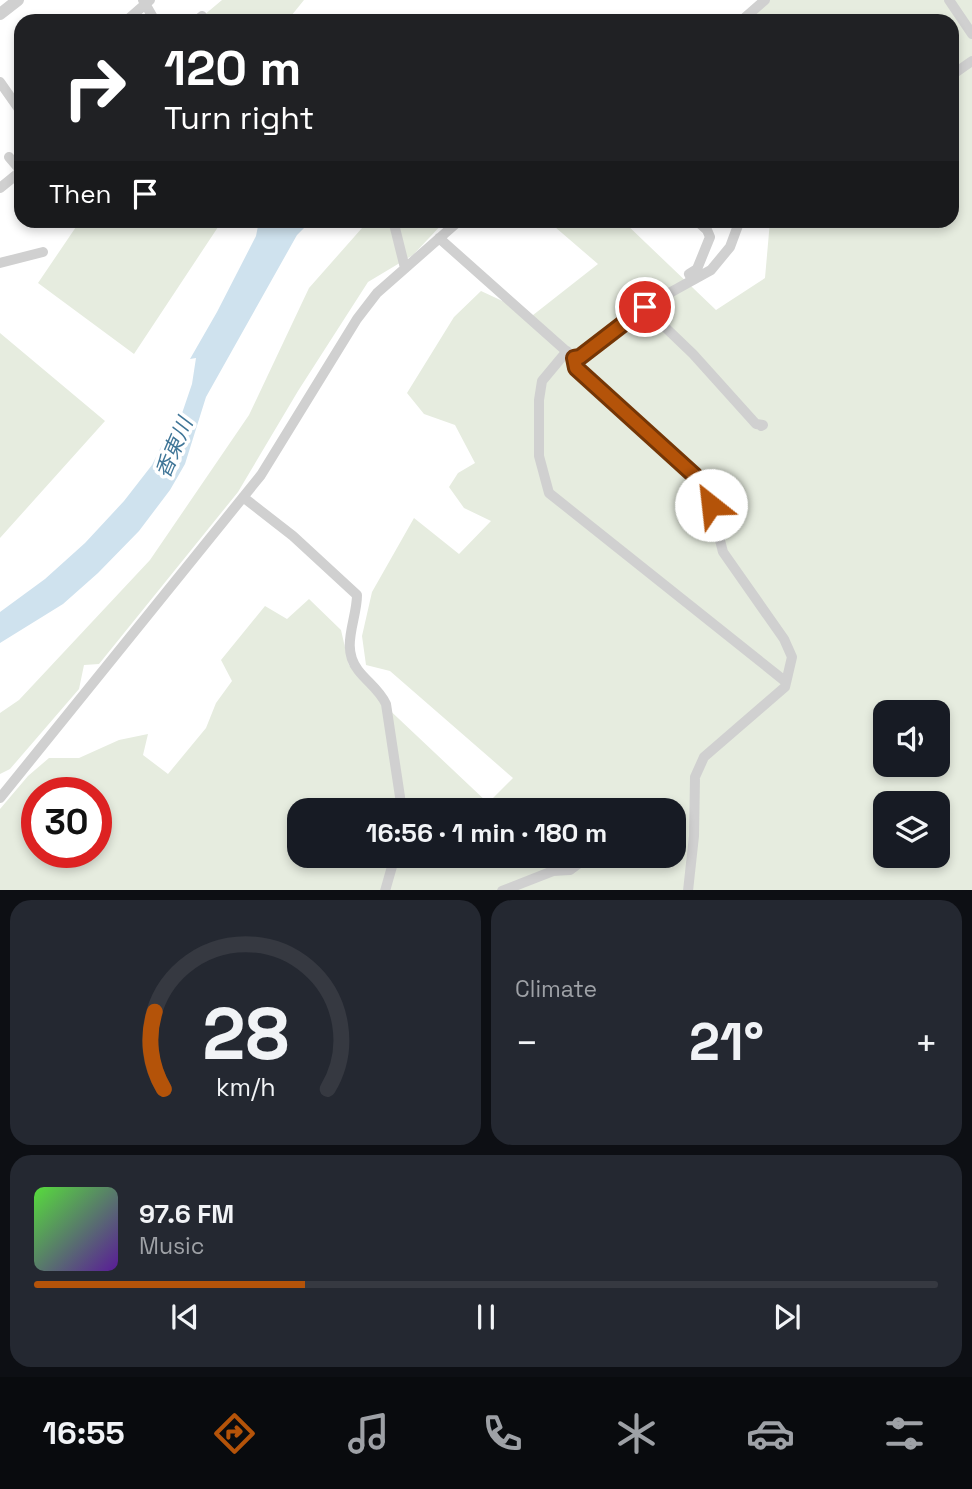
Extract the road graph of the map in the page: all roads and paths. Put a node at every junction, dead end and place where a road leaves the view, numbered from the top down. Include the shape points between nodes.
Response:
1 (18, 0) edge
2 (765, 0) edge
3 (146, 1) edge
4 (0, 14) edge
5 (133, 14) edge
6 (749, 14) edge
7 (959, 15) edge
8 (972, 34) edge
9 (0, 82) edge
10 (14, 103) edge
11 (9, 157) dead end
12 (14, 163) edge
13 (14, 177) edge
14 (0, 188) edge
15 (395, 228) edge
16 (451, 228) edge
17 (705, 228) edge
18 (737, 228) edge
19 (439, 238) junction
20 (43, 252) dead end
21 (0, 263) edge
22 (405, 268) junction
23 (692, 281) junction
24 (645, 307) junction
25 (570, 355) junction
26 (761, 426) dead end
27 (243, 497) junction
28 (786, 682) junction
29 (0, 798) edge
30 (400, 798) edge
31 (392, 868) edge
32 (573, 868) edge
33 (385, 890) edge
34 (505, 890) edge
35 (688, 890) edge

1 - 4 street
2 - 6 street
3 - 5 street
7 - 8 street
9 - 10 street
11 - 12 street
13 - 14 street
15 - 22 street
16 - 19 street
17 - 23 street via 710,237 696,269 689,274
18 - 23 street via 723,257
19 - 22 street
19 - 25 street
20 - 21 street
22 - 27 street via 357,319
23 - 24 street
24 - 25 street via 580,357
24 - 26 street
25 - 28 street via 576,368 694,475 711,505 723,552 792,657
25 - 28 street via 542,381 539,400 539,456 550,493
27 - 29 street
27 - 30 street via 357,595 349,641 351,657 386,704
28 - 35 street via 704,757 695,777
31 - 33 street
32 - 34 street

